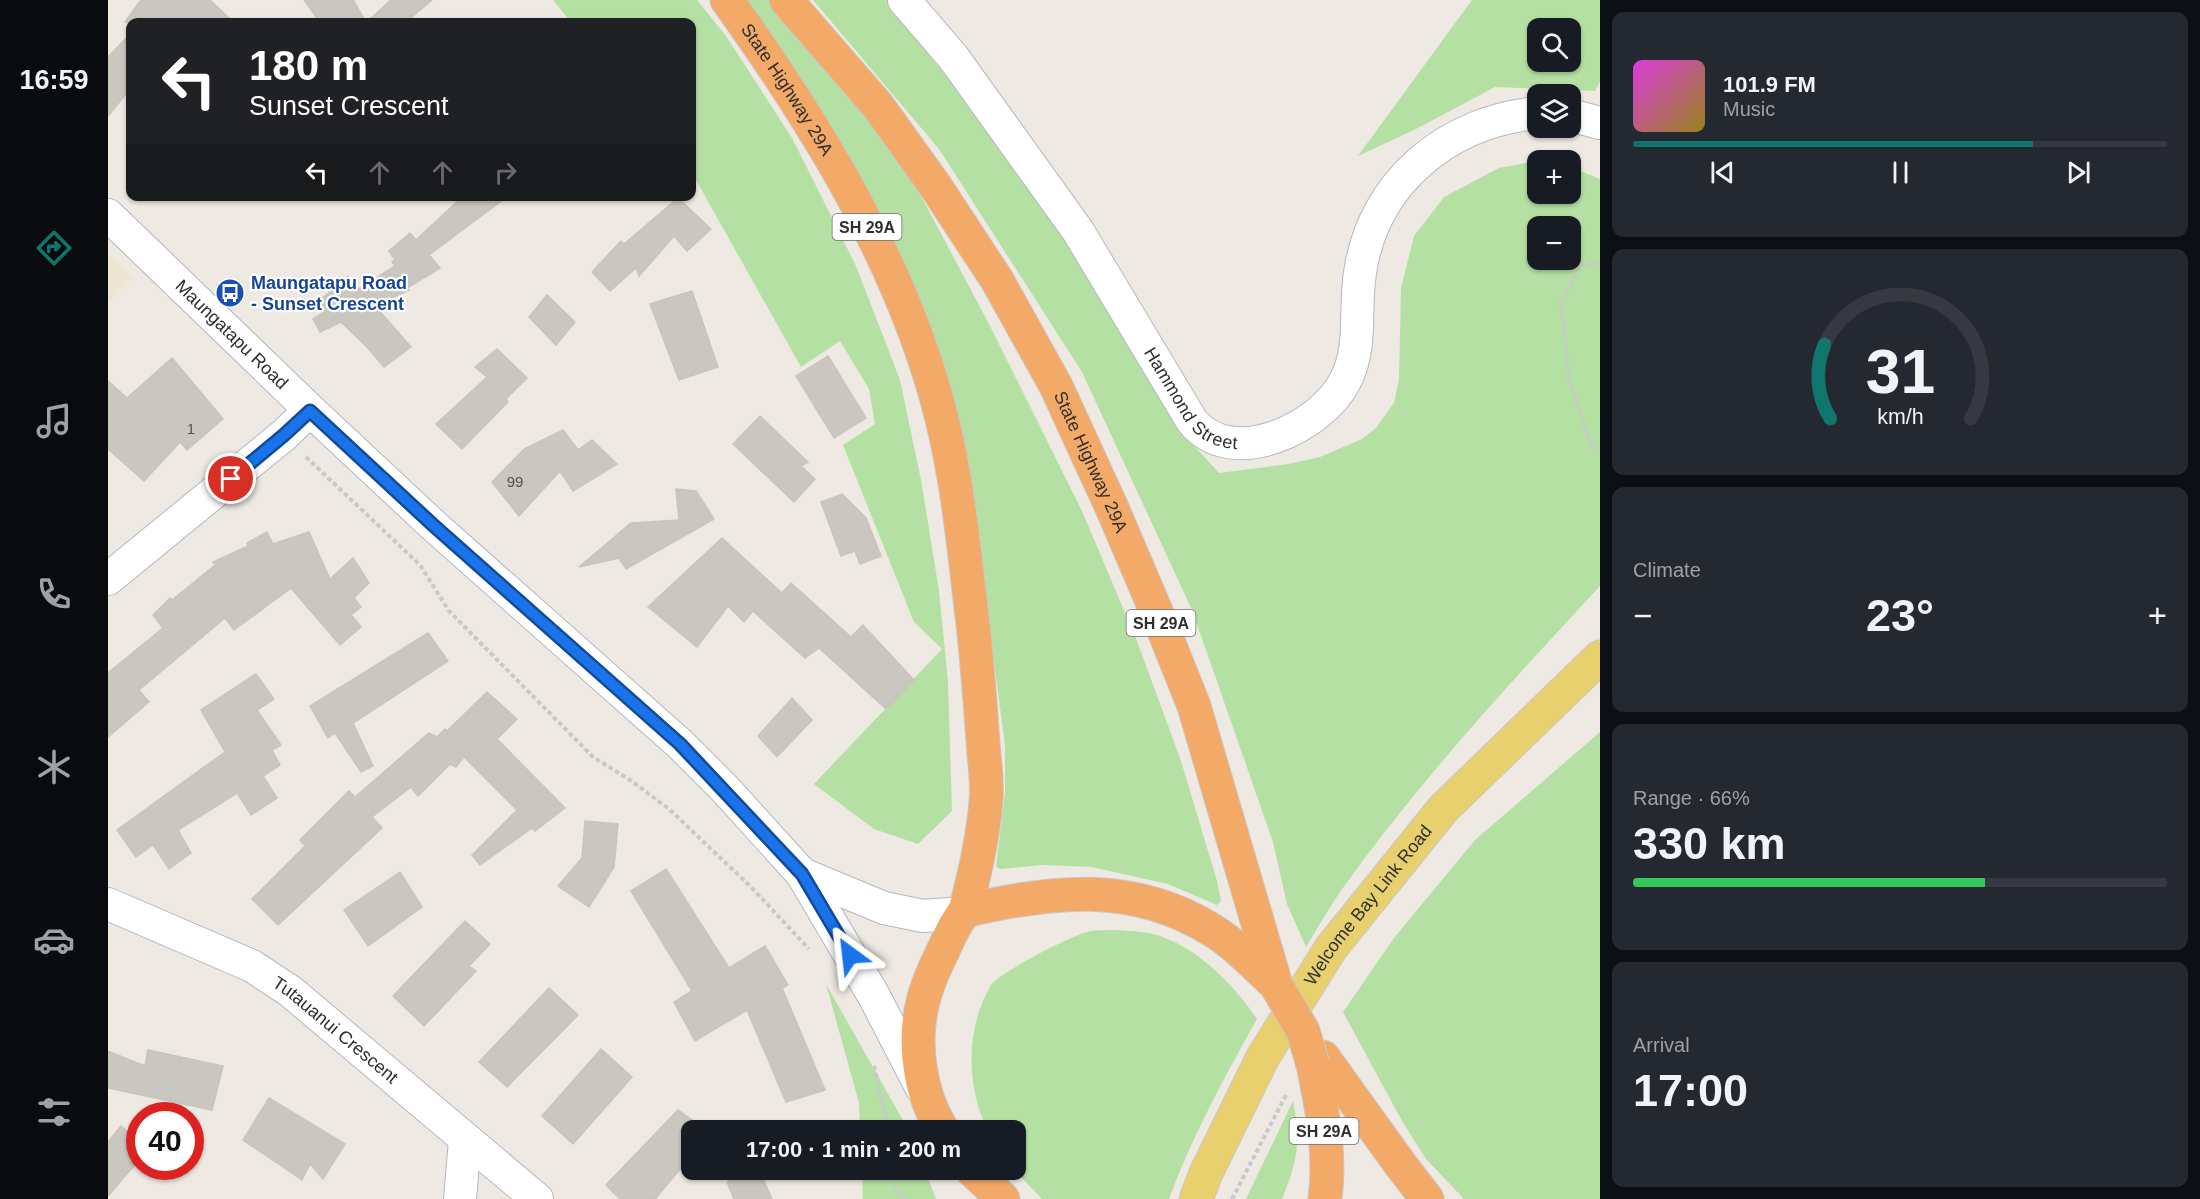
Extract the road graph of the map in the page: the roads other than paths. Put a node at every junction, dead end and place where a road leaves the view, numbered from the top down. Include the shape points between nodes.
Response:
1 (727, 0) edge
2 (786, 0) edge
3 (904, 0) edge
4 (1527, 114) edge
5 (1581, 118) edge
6 (1600, 123) edge
7 (108, 215) edge
8 (310, 411) junction
9 (108, 579) edge
10 (1600, 657) edge
11 (802, 874) junction
12 (108, 904) edge
13 (964, 912) junction
14 (1276, 985) junction
15 (1318, 1061) junction
16 (927, 1098) junction
17 (938, 1120) edge
18 (465, 1140) junction
19 (973, 1180) edge
20 (983, 1180) edge
21 (460, 1199) edge
22 (537, 1199) edge
23 (975, 1199) edge
24 (1003, 1199) edge
25 (1196, 1199) edge
26 (1325, 1199) edge
27 (1428, 1199) edge

1 - 13 highway, State Highway 29A / SH 29A via 806,117 853,199 894,282 923,355 941,417 955,477 978,667 987,798 979,858
2 - 14 highway, State Highway 29A / SH 29A via 878,106 930,178 997,280 1056,386 1112,508 1194,706
3 - 4 street, Hammond Street via 953,57 1078,231 1192,422 1205,434 1224,441 1258,440 1293,430 1328,405 1349,374 1356,348 1359,275 1370,232 1381,209 1407,174 1449,140 1471,128
5 - 6 street
7 - 8 street, Maungatapu Road
8 - 9 street
8 - 11 street, Maungatapu Road via 680,744
10 - 25 main road, Welcome Bay Link Road via 1443,809 1331,948 1263,1057
11 - 13 street, Maungatapu Road via 884,908 923,916
11 - 16 street, Maungatapu Road
12 - 18 street, Tutauanui Crescent via 252,966 290,991
13 - 14 highway, SH 29A via 1039,896 1103,894 1132,898 1188,917 1213,931 1240,950
13 - 16 highway, SH 29A via 932,973 922,1004 919,1047
14 - 15 highway, SH 29A, bridge
15 - 26 highway, SH 29A via 1325,1132
15 - 27 highway, SH 29A
16 - 17 highway, SH 29A
18 - 21 street
18 - 22 street, Tutauanui Crescent
19 - 23 main road
20 - 24 highway

